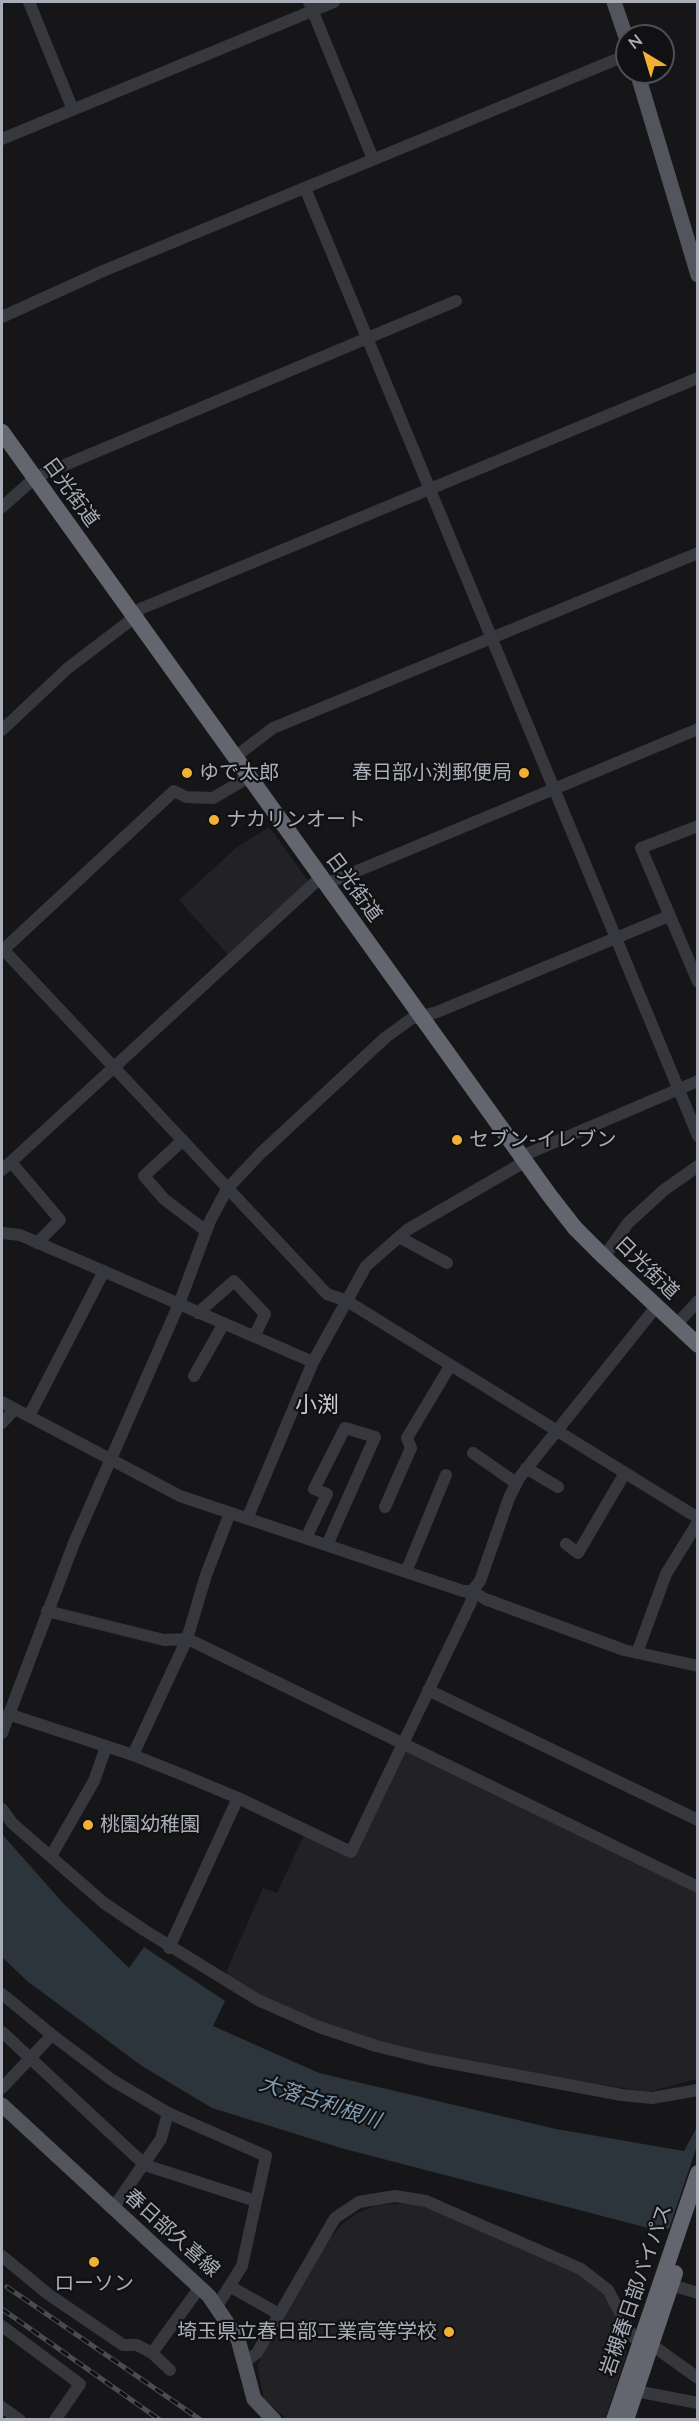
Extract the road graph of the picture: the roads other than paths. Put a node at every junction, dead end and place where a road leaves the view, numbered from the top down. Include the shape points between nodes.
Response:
1 (29, 2) edge
2 (334, 2) edge
3 (615, 2) edge
4 (310, 6) edge
5 (622, 24) edge
6 (615, 60) edge
7 (641, 84) edge
8 (73, 110) junction
9 (2, 140) edge
10 (373, 159) junction
11 (306, 188) junction
12 (698, 275) edge
13 (456, 301) dead end
14 (2, 317) edge
15 (367, 339) junction
16 (698, 378) edge
17 (2, 432) edge
18 (36, 477) junction
19 (431, 488) junction
20 (2, 507) edge
21 (698, 554) edge
22 (135, 617) junction
23 (491, 638) junction
24 (698, 729) edge
25 (2, 730) edge
26 (235, 757) junction
27 (249, 777) junction
28 (553, 789) junction
29 (698, 826) edge
30 (323, 881) junction
31 (669, 916) junction
32 (614, 939) junction
33 (2, 949) edge
34 (698, 982) edge
35 (422, 1015) junction
36 (115, 1066) junction
37 (698, 1081) edge
38 (678, 1089) junction
39 (698, 1136) edge
40 (183, 1140) junction
41 (524, 1158) junction
42 (6, 1166) edge
43 (698, 1166) edge
44 (227, 1189) junction
45 (206, 1231) junction
46 (2, 1233) edge
47 (399, 1237) junction
48 (36, 1243) junction
49 (604, 1257) junction
50 (447, 1263) dead end
51 (104, 1272) junction
52 (347, 1301) junction
53 (698, 1301) edge
54 (179, 1304) junction
55 (656, 1307) junction
56 (198, 1313) junction
57 (223, 1325) junction
58 (676, 1325) junction
59 (255, 1335) junction
60 (698, 1345) edge
61 (313, 1362) junction
62 (450, 1366) junction
63 (194, 1376) dead end
64 (2, 1402) edge
65 (15, 1409) junction
66 (29, 1416) junction
67 (2, 1423) edge
68 (556, 1431) junction
69 (473, 1453) dead end
70 (111, 1459) junction
71 (526, 1468) junction
72 (625, 1473) junction
73 (446, 1475) dead end
74 (516, 1483) junction
75 (558, 1487) dead end
76 (385, 1508) dead end
77 (230, 1513) junction
78 (247, 1518) junction
79 (697, 1518) edge
80 (306, 1538) junction
81 (566, 1544) dead end
82 (327, 1545) junction
83 (406, 1572) junction
84 (472, 1591) junction
85 (47, 1611) junction
86 (187, 1639) junction
87 (637, 1653) junction
88 (698, 1666) edge
89 (428, 1690) junction
90 (8, 1714) junction
91 (2, 1733) edge
92 (405, 1743) junction
93 (106, 1747) junction
94 (133, 1755) junction
95 (238, 1798) junction
96 (2, 1809) edge
97 (698, 1820) edge
98 (51, 1856) junction
99 (698, 1887) edge
100 (169, 1948) junction
101 (2, 1994) edge
102 (2, 2032) edge
103 (52, 2035) junction
104 (30, 2058) junction
105 (2, 2088) edge
106 (698, 2090) edge
107 (2, 2104) edge
108 (168, 2113) junction
109 (146, 2165) junction
110 (698, 2173) edge
111 (256, 2201) junction
112 (698, 2207) edge
113 (112, 2208) junction
114 (681, 2238) junction
115 (2, 2256) edge
116 (671, 2284) junction
117 (231, 2286) junction
118 (200, 2288) junction
119 (698, 2293) edge
120 (217, 2306) junction
121 (279, 2314) junction
122 (2, 2326) edge
123 (645, 2343) junction
124 (152, 2353) junction
125 (245, 2362) junction
126 (170, 2370) dead end
127 (698, 2378) edge
128 (636, 2391) junction
129 (698, 2403) edge
130 (2, 2407) edge
131 (20, 2420) edge
132 (55, 2420) edge
133 (274, 2420) edge
134 (614, 2420) edge
135 (627, 2420) edge

1 - 8 street
2 - 4 street
3 - 5 main road
4 - 8 street
4 - 10 street
6 - 10 street
7 - 12 main road
8 - 9 street
10 - 11 street
11 - 14 street
11 - 15 street
13 - 15 street
15 - 18 street
15 - 19 street
16 - 19 street
17 - 18 highway, 日光街道
18 - 20 street
18 - 22 highway, 日光街道
19 - 22 street via 140,609
19 - 23 street
21 - 23 street
22 - 25 street via 68,668
22 - 26 highway, 日光街道
23 - 26 street via 273,728
23 - 28 street
24 - 28 street
26 - 27 highway, 日光街道
27 - 30 highway, 日光街道
27 - 33 street via 213,798 186,797 174,791
28 - 30 street
28 - 32 street
29 - 31 street via 641,848
30 - 35 highway, 日光街道
30 - 36 street
31 - 32 street
31 - 34 street
32 - 35 street
32 - 38 street
33 - 36 street
35 - 41 highway, 日光街道
35 - 44 street via 386,1037
36 - 40 street
36 - 42 street
37 - 38 street
38 - 39 street
38 - 41 street
40 - 44 street
40 - 45 street via 144,1176 164,1199
41 - 47 street
41 - 49 highway, 日光街道 via 575,1228
42 - 48 street via 60,1220
43 - 49 street via 628,1223
44 - 45 street
44 - 52 street via 327,1294
45 - 54 street
46 - 48 street via 20,1235
47 - 50 street
47 - 52 street via 366,1266
48 - 51 street
49 - 55 highway, 日光街道
51 - 54 street
51 - 66 street
52 - 61 street
52 - 62 street
53 - 58 street
54 - 56 street
54 - 70 street
55 - 58 highway, 日光街道
55 - 68 street
56 - 57 street
56 - 59 street via 234,1281 265,1314
57 - 59 street
57 - 63 street
58 - 60 highway, 日光街道
59 - 61 street
61 - 78 street
62 - 68 street
62 - 76 street via 407,1438 411,1448
64 - 65 street
65 - 66 street
65 - 67 street
66 - 70 street
68 - 71 street
68 - 72 street
69 - 74 street
70 - 77 street via 180,1496
70 - 85 street
71 - 74 street
71 - 75 street
72 - 79 street
72 - 81 street via 578,1553
73 - 83 street
74 - 84 street via 480,1581
77 - 78 street
77 - 86 street
78 - 80 street
79 - 87 street via 666,1574
80 - 82 street
80 - 82 street via 327,1494 314,1489 345,1428 375,1437
82 - 83 street
83 - 84 street
84 - 87 street
84 - 89 street via 471,1602
85 - 86 street via 164,1640
85 - 90 street
86 - 92 street
86 - 94 street
87 - 88 street
89 - 92 street
89 - 97 street
90 - 91 street
90 - 93 street
92 - 95 street via 351,1852
92 - 99 street
93 - 94 street
93 - 98 street via 94,1781
94 - 95 street
95 - 100 street
96 - 98 street via 12,1823
98 - 100 street via 104,1903
100 - 106 street via 258,2000 319,2027 376,2046 622,2095 652,2098
101 - 103 street
102 - 104 street
103 - 104 street
103 - 108 street via 112,2080
104 - 105 street
104 - 109 street
107 - 113 main road, 春日部久喜線
108 - 109 street via 161,2139
108 - 111 street via 266,2156
109 - 111 street
109 - 113 street
110 - 114 highway, 岩槻春日部バイパス
111 - 117 street via 242,2266
112 - 114 highway, 岩槻春日部バイパス
113 - 118 main road, 春日部久喜線
114 - 116 highway, 岩槻春日部バイパス
114 - 123 highway, 岩槻春日部バイパス
115 - 124 street via 48,2294 123,2345 137,2345
116 - 119 street
116 - 123 highway, 岩槻春日部バイパス
117 - 120 street
117 - 121 street
118 - 120 main road, 春日部久喜線
118 - 124 street
120 - 125 main road, 春日部久喜線 via 237,2339
121 - 123 street via 334,2218 359,2202 395,2196 426,2201 581,2268 608,2290 628,2332
121 - 125 street via 258,2353
122 - 132 street via 80,2384
123 - 127 street
123 - 128 highway, 岩槻春日部バイパス
123 - 134 highway, 岩槻春日部バイパス
124 - 126 street
125 - 133 main road, 春日部久喜線 via 254,2399
128 - 129 street
128 - 135 highway, 岩槻春日部バイパス
130 - 131 street

